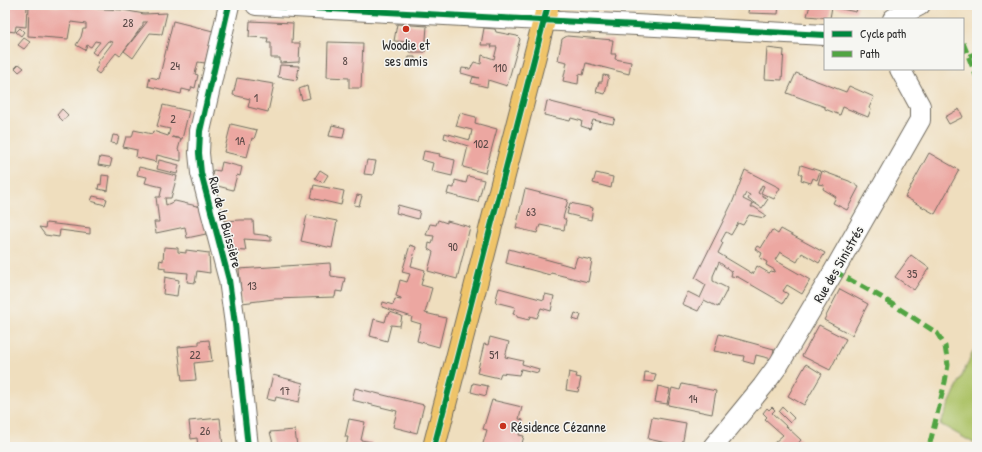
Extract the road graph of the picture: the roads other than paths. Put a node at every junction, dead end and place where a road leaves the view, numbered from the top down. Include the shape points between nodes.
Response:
1 (229, 5) edge
2 (256, 5) edge
3 (920, 5) edge
4 (546, 12) edge
5 (895, 18) edge
6 (824, 35) edge
7 (901, 70) edge
8 (248, 447) edge
9 (434, 447) edge
10 (713, 447) edge

1 - 8 street, Rue de la Buissière via 200,131 198,153 229,280
2 - 4 street
3 - 5 street
4 - 6 street
4 - 9 main road
7 - 10 street, Rue des Sinistrés via 920,106 920,120 779,364

